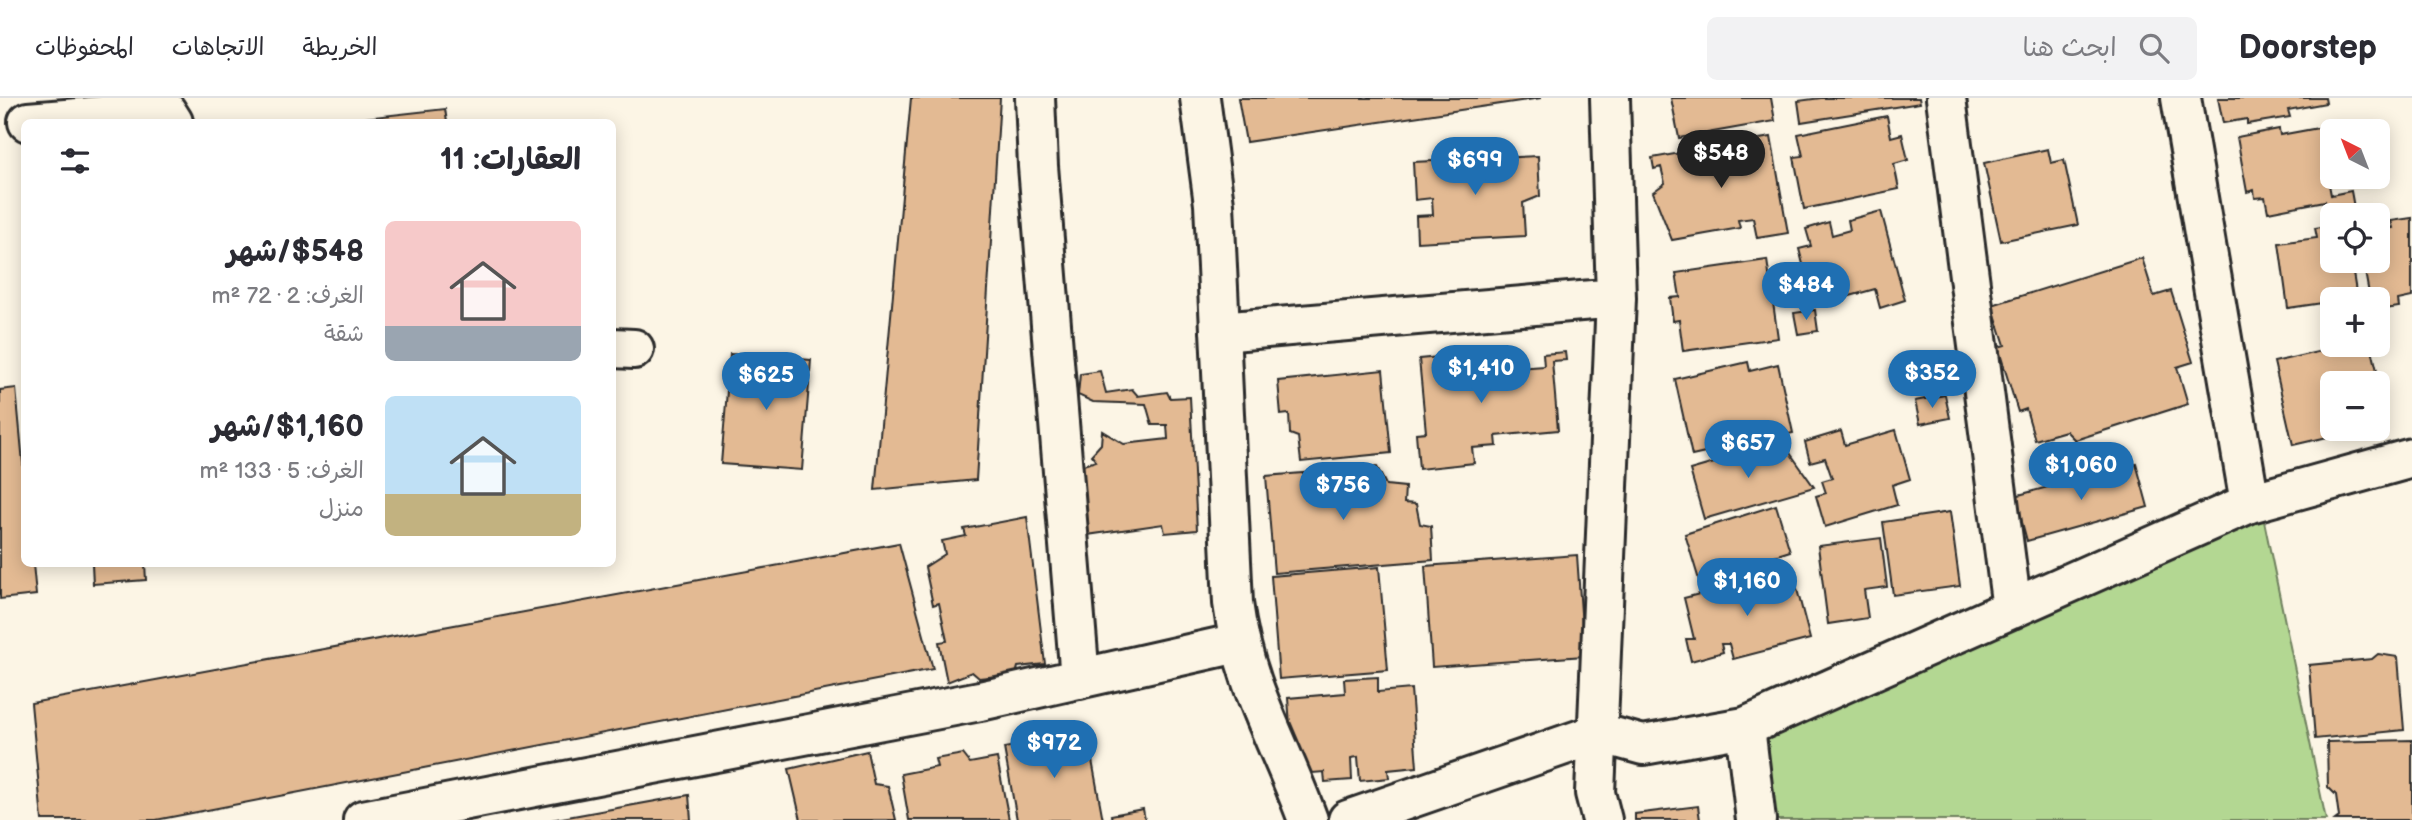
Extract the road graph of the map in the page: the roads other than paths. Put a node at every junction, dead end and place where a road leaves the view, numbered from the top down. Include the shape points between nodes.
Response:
1 (1035, 98) edge
2 (1200, 98) edge
3 (1610, 98) edge
4 (1946, 98) edge
5 (2181, 98) edge
6 (73, 119) edge
7 (171, 119) edge
8 (21, 123) edge
9 (0, 125) edge
10 (1616, 298) junction
11 (1220, 332) junction
12 (2412, 458) edge
13 (2250, 503) junction
14 (2012, 609) junction
15 (1238, 643) junction
16 (1080, 679) junction
17 (1745, 727) junction
18 (1599, 733) junction
19 (363, 820) edge
20 (1308, 820) edge
21 (1348, 820) edge
22 (1602, 820) edge
23 (1756, 820) edge

1 - 16 street
2 - 11 street via 1213,204
3 - 10 street
4 - 14 street
5 - 13 street
6 - 7 street via 166,111
8 - 9 street
10 - 11 street
10 - 18 street
11 - 15 street
12 - 13 street
13 - 14 street
14 - 17 street
15 - 16 street
15 - 20 street via 1256,702
16 - 19 street
17 - 18 street via 1643,746
17 - 23 street
18 - 21 street
18 - 22 street via 1595,793

